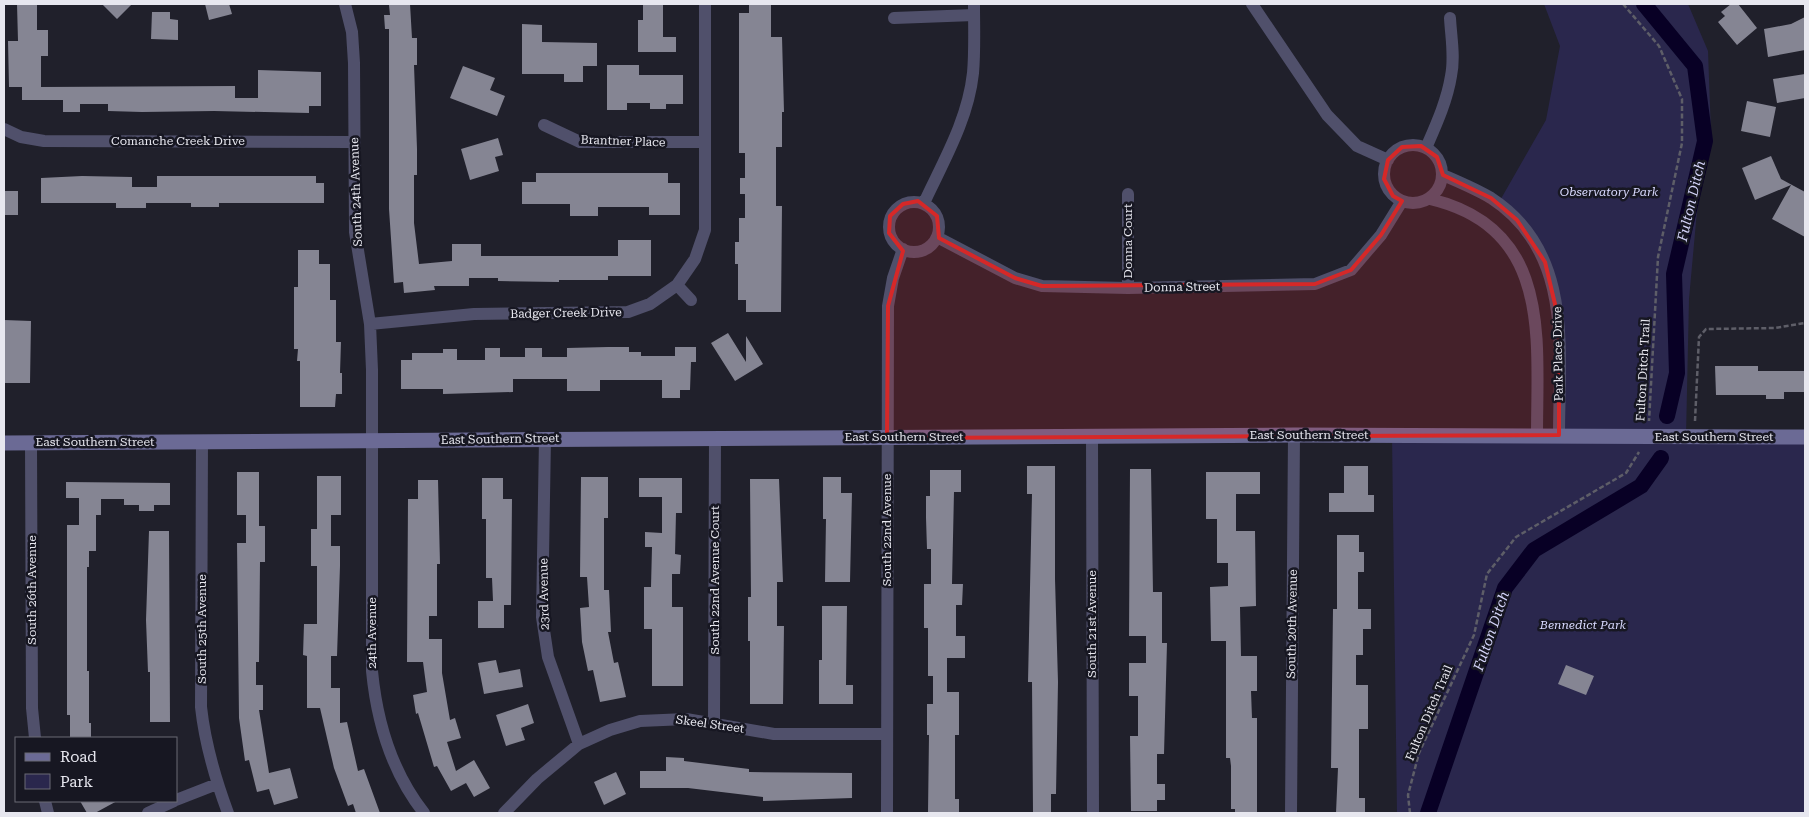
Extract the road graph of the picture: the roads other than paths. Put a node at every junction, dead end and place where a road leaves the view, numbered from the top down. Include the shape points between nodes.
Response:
1 (345, 4) edge
2 (705, 4) edge
3 (1252, 4) edge
4 (974, 10) edge
5 (894, 18) dead end
6 (1450, 18) dead end
7 (544, 125) dead end
8 (4, 129) edge
9 (354, 142) junction
10 (704, 142) junction
11 (1426, 148) junction
12 (1388, 160) junction
13 (1443, 175) junction
14 (1128, 194) dead end
15 (1430, 199) junction
16 (1402, 202) junction
17 (924, 203) junction
18 (937, 238) junction
19 (903, 249) junction
20 (677, 285) junction
21 (1128, 288) junction
22 (691, 300) dead end
23 (370, 324) junction
24 (1294, 435) junction
25 (1537, 435) junction
26 (1559, 435) junction
27 (1092, 436) junction
28 (1805, 436) edge
29 (545, 438) junction
30 (715, 438) junction
31 (887, 438) junction
32 (372, 440) junction
33 (202, 441) junction
34 (31, 442) junction
35 (4, 443) edge
36 (714, 722) junction
37 (887, 734) junction
38 (35, 737) edge
39 (579, 744) junction
40 (217, 784) junction
41 (178, 799) edge
42 (171, 802) edge
43 (148, 813) edge
44 (228, 813) edge
45 (424, 813) edge
46 (504, 813) edge
47 (887, 813) edge
48 (1093, 813) edge
49 (1291, 813) edge

1 - 9 street, South 24th Avenue via 354,56
2 - 10 street, Badger Creek Drive
3 - 12 street via 1327,115 1357,146
4 - 5 street
4 - 17 street via 972,74 966,106 958,131
6 - 11 street via 1452,74
7 - 10 street, Brantner Place via 580,142
8 - 9 street, Comanche Creek Drive via 21,137 44,140
9 - 23 street, South 24th Avenue via 356,232
10 - 20 street, Badger Creek Drive via 705,230 695,259
11 - 12 street via 1402,147
11 - 13 street via 1437,157
12 - 16 street via 1384,179 1393,196
13 - 15 street via 1441,184
13 - 26 street, Park Place Drive via 1491,198 1529,233 1546,262 1553,282 1559,321
14 - 21 street, Donna Court
15 - 16 street via 1411,204
15 - 25 street, Park Place Drive via 1444,202 1481,221 1496,232 1519,262 1528,282 1537,322
16 - 21 street, Donna Street via 1381,235 1351,270 1315,284
17 - 18 street via 937,216
17 - 19 street via 902,204 890,216 889,233
18 - 19 street via 924,250
18 - 21 street, Donna Street via 1015,278 1042,286
19 - 31 street, South 22nd Avenue via 888,306
20 - 22 street
20 - 23 street, Badger Creek Drive via 650,304 616,314 474,314
23 - 32 street, South 24th Avenue
24 - 25 street, East Southern Street
24 - 27 street, East Southern Street
24 - 49 street, South 20th Avenue
25 - 26 street, East Southern Street
26 - 28 street, East Southern Street
27 - 31 street, East Southern Street
27 - 48 street, South 21st Avenue
29 - 30 street, East Southern Street
29 - 32 street, East Southern Street
29 - 39 street, 23rd Avenue via 542,617 548,658
30 - 31 street, East Southern Street
30 - 36 street, South 22nd Avenue Court
31 - 37 street, South 22nd Avenue
32 - 33 street, East Southern Street
32 - 45 street, 24th Avenue via 374,696 388,749 404,785
33 - 34 street, East Southern Street
33 - 40 street, South 25th Avenue via 202,707 204,734
34 - 35 street, East Southern Street
34 - 38 street, South 26th Avenue via 32,708
36 - 37 street, Skeel Street via 774,734
36 - 39 street, Skeel Street via 678,719 640,721
37 - 47 street, South 22nd Avenue
39 - 46 street, Skeel Street via 537,779
40 - 41 street
40 - 44 street, South 25th Avenue
42 - 43 street

